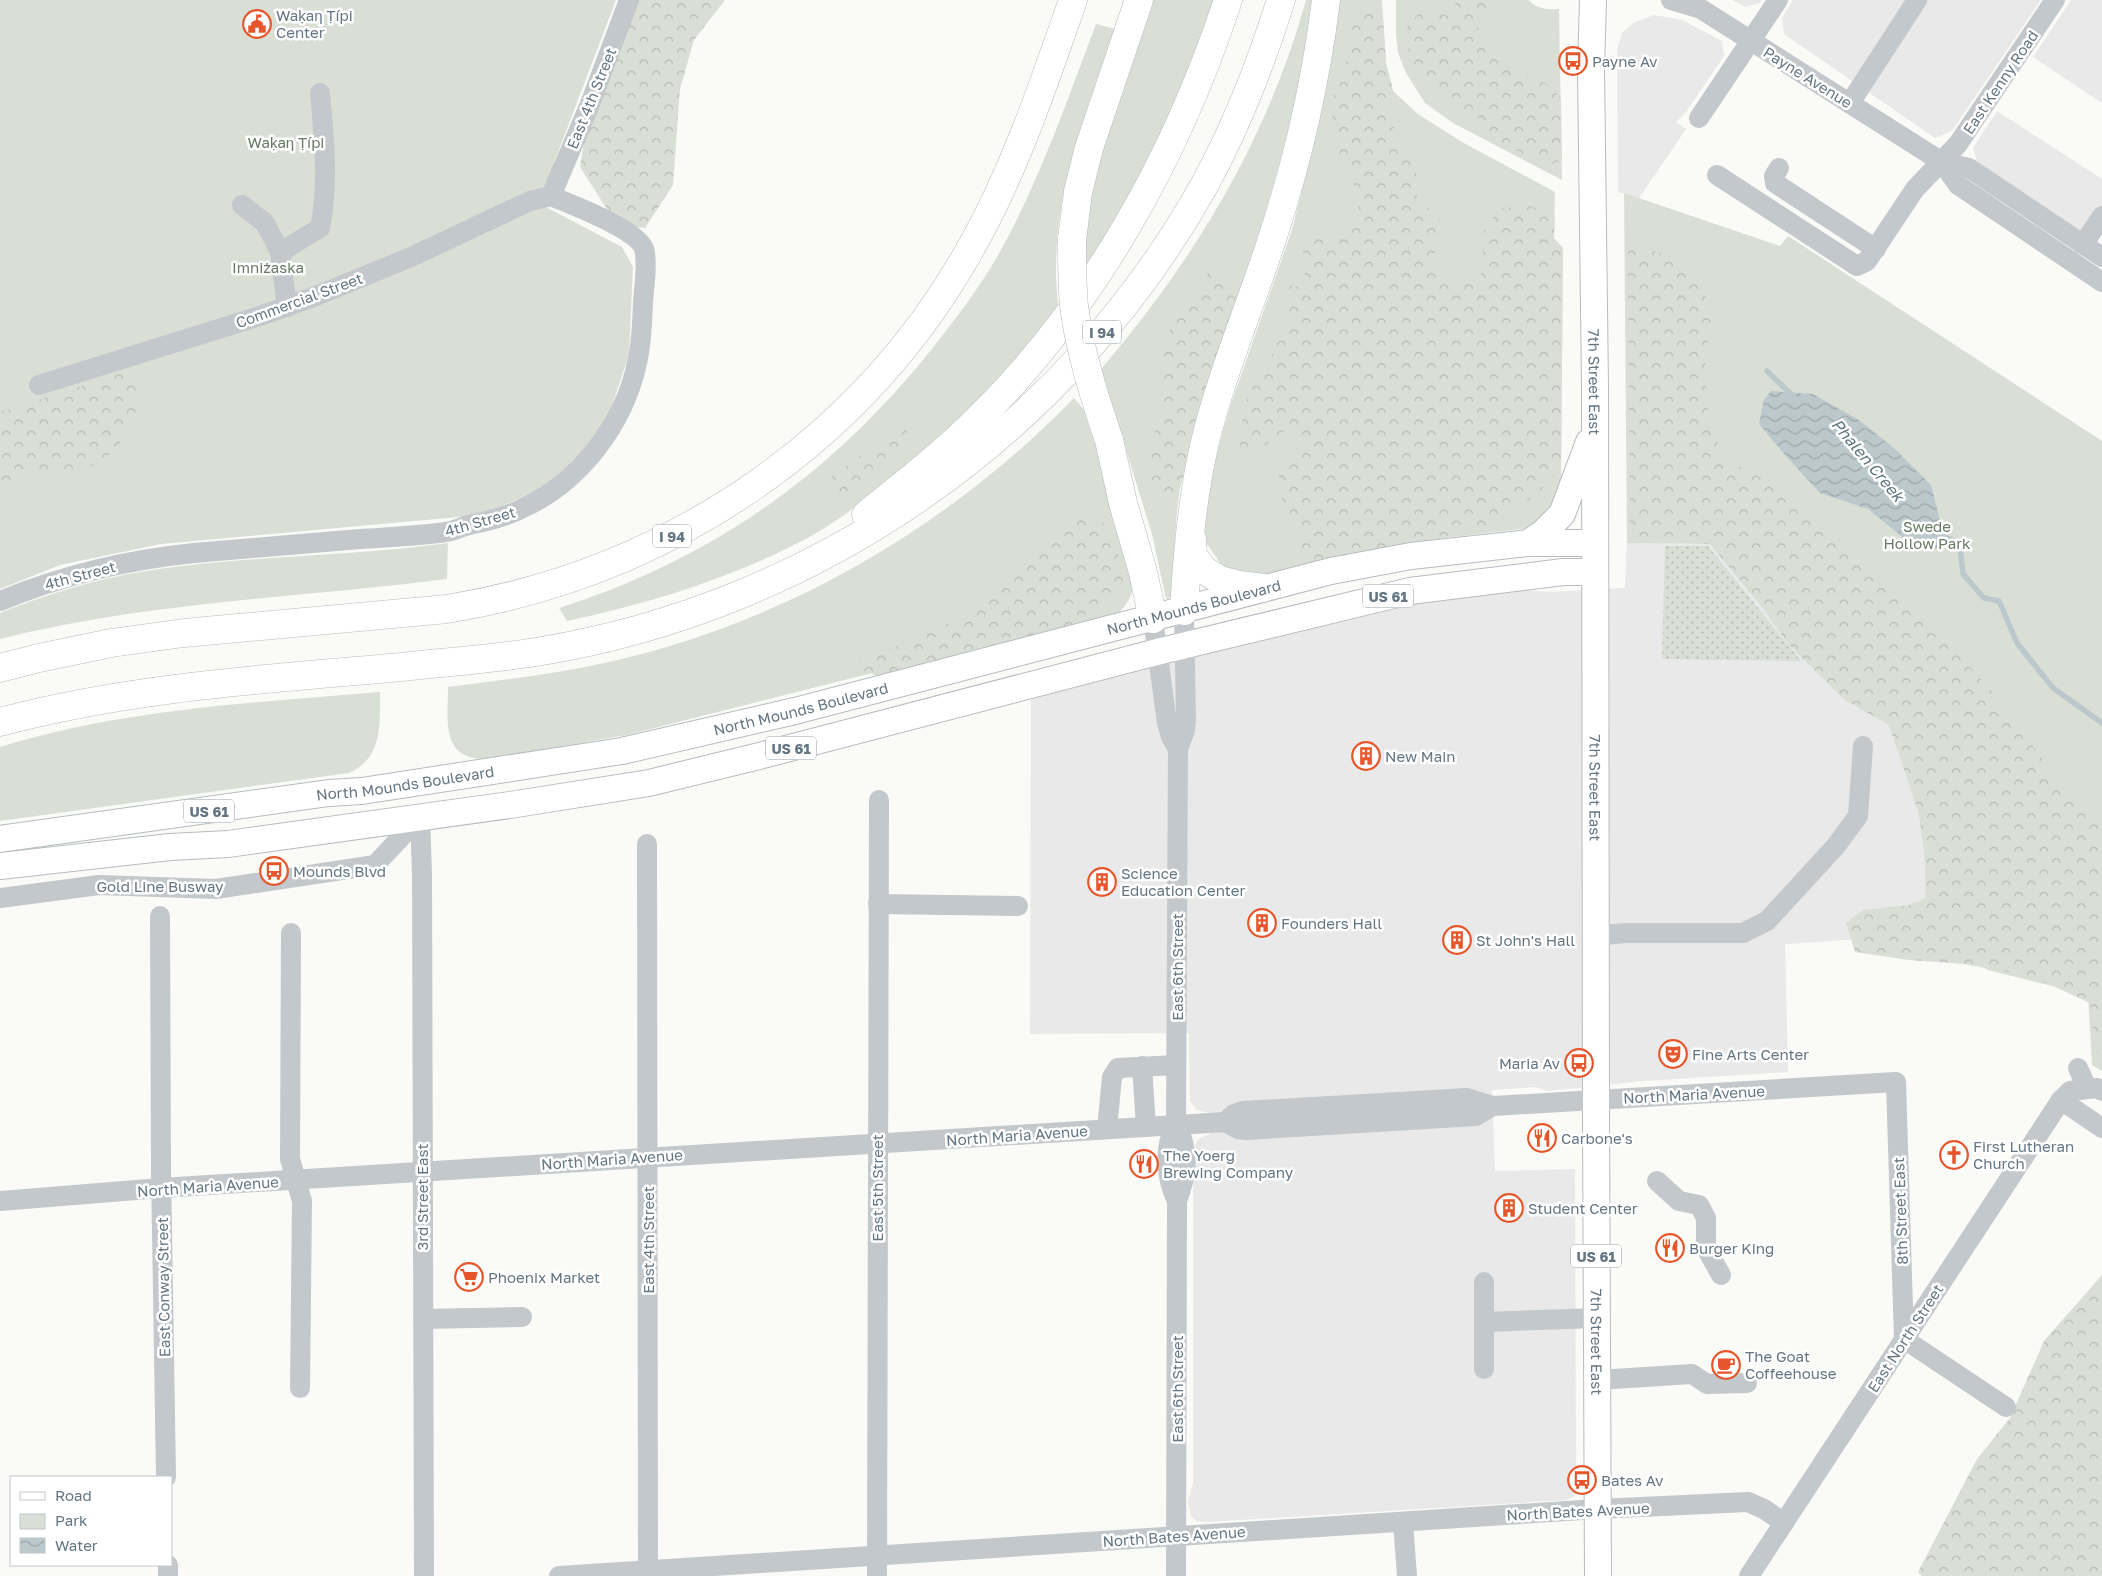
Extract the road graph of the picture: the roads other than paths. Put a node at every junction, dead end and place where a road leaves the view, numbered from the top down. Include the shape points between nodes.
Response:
1 (628, 0) edge
2 (1073, 0) edge
3 (1139, 0) edge
4 (1228, 0) edge
5 (1281, 0) edge
6 (1326, 0) edge
7 (1593, 0) edge
8 (1671, 0) edge
9 (1778, 0) edge
10 (1917, 0) edge
11 (2054, 0) edge
12 (1750, 40) junction
13 (320, 93) dead end
14 (1850, 103) junction
15 (1699, 118) dead end
16 (1942, 162) junction
17 (1779, 168) dead end
18 (1717, 175) dead end
19 (551, 196) junction
20 (242, 205) dead end
21 (2102, 216) edge
22 (2083, 245) junction
23 (1876, 249) junction
24 (280, 252) junction
25 (2102, 257) edge
26 (2102, 282) edge
27 (287, 307) junction
28 (38, 385) dead end
29 (1595, 423) junction
30 (1191, 522) junction
31 (1528, 543) junction
32 (1595, 543) junction
33 (806, 565) junction
34 (1595, 572) junction
35 (1263, 588) junction
36 (0, 600) edge
37 (1184, 611) junction
38 (1153, 619) junction
39 (1184, 646) junction
40 (1157, 652) junction
41 (0, 668) edge
42 (0, 722) edge
43 (1863, 746) dead end
44 (1178, 749) junction
45 (418, 781) junction
46 (878, 800) dead end
47 (420, 818) junction
48 (0, 839) edge
49 (648, 844) dead end
50 (0, 866) edge
51 (0, 898) edge
52 (878, 904) junction
53 (1018, 906) dead end
54 (160, 916) dead end
55 (291, 933) dead end
56 (1595, 936) junction
57 (1176, 1065) junction
58 (1142, 1066) junction
59 (2078, 1068) dead end
60 (1896, 1082) joint
61 (2094, 1090) edge
62 (1596, 1100) junction
63 (2061, 1100) junction
64 (1176, 1125) junction
65 (1146, 1127) junction
66 (2102, 1128) edge
67 (1107, 1129) junction
68 (876, 1144) junction
69 (648, 1157) junction
70 (422, 1171) junction
71 (296, 1180) junction
72 (1657, 1181) dead end
73 (161, 1188) junction
74 (0, 1201) edge
75 (1721, 1276) dead end
76 (1484, 1282) dead end
77 (522, 1317) dead end
78 (1597, 1318) junction
79 (423, 1320) junction
80 (1484, 1322) junction
81 (1904, 1339) junction
82 (1484, 1369) dead end
83 (1598, 1380) junction
84 (1747, 1383) dead end
85 (300, 1388) dead end
86 (2006, 1407) dead end
87 (166, 1476) edge
88 (1598, 1509) junction
89 (1403, 1522) junction
90 (1784, 1523) junction
91 (1176, 1536) junction
92 (876, 1555) junction
93 (648, 1573) edge
94 (1754, 1574) edge
95 (424, 1576) edge
96 (559, 1576) edge
97 (877, 1576) edge
98 (1176, 1576) edge
99 (1407, 1576) edge
100 (1598, 1576) edge

1 - 19 street, East 4th Street via 590,104
2 - 41 highway, I 94 via 1010,169 979,234 948,286 916,332 864,393 805,448 742,496 672,536 614,563 559,583 482,603 438,610 184,633 112,643
3 - 38 highway, bridge via 1089,148 1078,192 1072,240 1074,305 1088,376 1109,440
4 - 33 highway via 1191,98 1153,179 1111,252 1056,332 1001,395 950,446
5 - 33 highway, I 94 via 1246,98 1206,182 1164,249 1112,321 1025,413 952,475 886,521
6 - 30 highway via 1315,78 1286,192 1205,441
7 - 29 main road, 7th Street East
8 - 12 street, Payne Avenue via 1701,9
9 - 12 street
10 - 14 street
11 - 16 street, East Kenny Road via 1958,144
12 - 14 street, Payne Avenue
12 - 15 street
13 - 24 street via 324,136 324,208 320,228
14 - 16 street, Payne Avenue
16 - 22 street, Payne Avenue via 1968,168
16 - 23 street, East Kenny Road via 1915,188
16 - 26 street, Payne Avenue via 1958,185
17 - 23 street via 1774,176 1775,182
18 - 23 street, East Kenny Road via 1857,266 1868,261
19 - 27 street, Commercial Street via 530,200 411,257
19 - 36 street, 4th Street via 617,225 639,239 645,251 645,266 640,347 626,399 584,464 546,496 504,517 448,532 153,558 83,572
20 - 24 street via 265,224
21 - 22 street
22 - 25 street, Payne Avenue
24 - 27 street
27 - 28 street, Commercial Street
29 - 31 main road via 1562,514
29 - 32 main road, 7th Street East
30 - 35 highway via 1193,556 1204,570 1220,580
30 - 37 highway
31 - 32 main road, North Mounds Boulevard / US 61
31 - 35 main road, North Mounds Boulevard / US 61 via 1411,556
32 - 34 main road, 7th Street East / US 61
33 - 42 highway, I 94 via 764,585 681,616 639,630 573,645 499,657 166,689
34 - 39 main road, US 61 via 1563,572 1410,591
34 - 56 main road, 7th Street East / US 61
35 - 37 main road, North Mounds Boulevard / US 61
37 - 38 main road, North Mounds Boulevard / US 61
37 - 39 street, East 6th Street
38 - 40 street, East 6th Street
38 - 45 main road, North Mounds Boulevard / US 61 via 622,752
39 - 40 main road, US 61
39 - 44 street, East 6th Street via 1185,727
40 - 44 street, East 6th Street via 1167,723
40 - 47 main road, US 61 via 649,782
43 - 56 street via 1858,816 1835,847 1767,922 1743,933
44 - 57 street, East 6th Street
45 - 47 main road
45 - 48 main road, North Mounds Boulevard / US 61
46 - 52 street, East 5th Street
47 - 50 main road, US 61 via 228,844 170,847
47 - 51 street, Gold Line Busway via 375,865 366,867 216,889 99,885
47 - 70 street, 3rd Street East
49 - 69 street, East 4th Street
52 - 53 street
52 - 68 street, East 5th Street
54 - 73 street, East Conway Street
55 - 71 street via 290,1159
56 - 62 main road, 7th Street East / US 61
57 - 58 street
57 - 64 street, East 6th Street
58 - 65 street
58 - 67 street via 1118,1068 1112,1077
59 - 61 street
60 - 62 street, North Maria Avenue
60 - 81 street, 8th Street East
61 - 63 street via 2070,1091
62 - 64 street, North Maria Avenue via 1493,1106 1476,1116 1328,1126 1246,1130 1225,1122
62 - 78 main road, 7th Street East / US 61
63 - 66 street
63 - 81 street, East North Street
64 - 65 street, North Maria Avenue
64 - 91 street, East 6th Street via 1183,1138 1186,1156 1184,1180 1177,1201
65 - 67 street, North Maria Avenue
67 - 68 street, North Maria Avenue
68 - 69 street, North Maria Avenue
68 - 92 street, East 5th Street
69 - 70 street, North Maria Avenue
69 - 93 street, East 4th Street
70 - 71 street, North Maria Avenue
70 - 79 street, 3rd Street East
71 - 73 street, North Maria Avenue
71 - 85 street via 302,1201
72 - 75 street via 1679,1201 1699,1205 1706,1218 1706,1248
73 - 74 street, North Maria Avenue
73 - 87 street, East Conway Street
76 - 80 street
77 - 79 street
78 - 80 street
78 - 83 main road, 7th Street East / US 61
79 - 95 street, 3rd Street East
80 - 82 street
81 - 86 street
81 - 90 street, East North Street
83 - 84 street via 1692,1374 1707,1384
83 - 88 main road, 7th Street East / US 61
88 - 89 street, North Bates Avenue
88 - 90 street, North Bates Avenue via 1748,1502
88 - 100 main road, 7th Street East / US 61
89 - 91 street, North Bates Avenue
89 - 99 street
90 - 94 street, East North Street
91 - 92 street, North Bates Avenue
91 - 98 street, East 6th Street
92 - 93 street, North Bates Avenue
92 - 97 street, East 5th Street
93 - 96 street, North Bates Avenue

